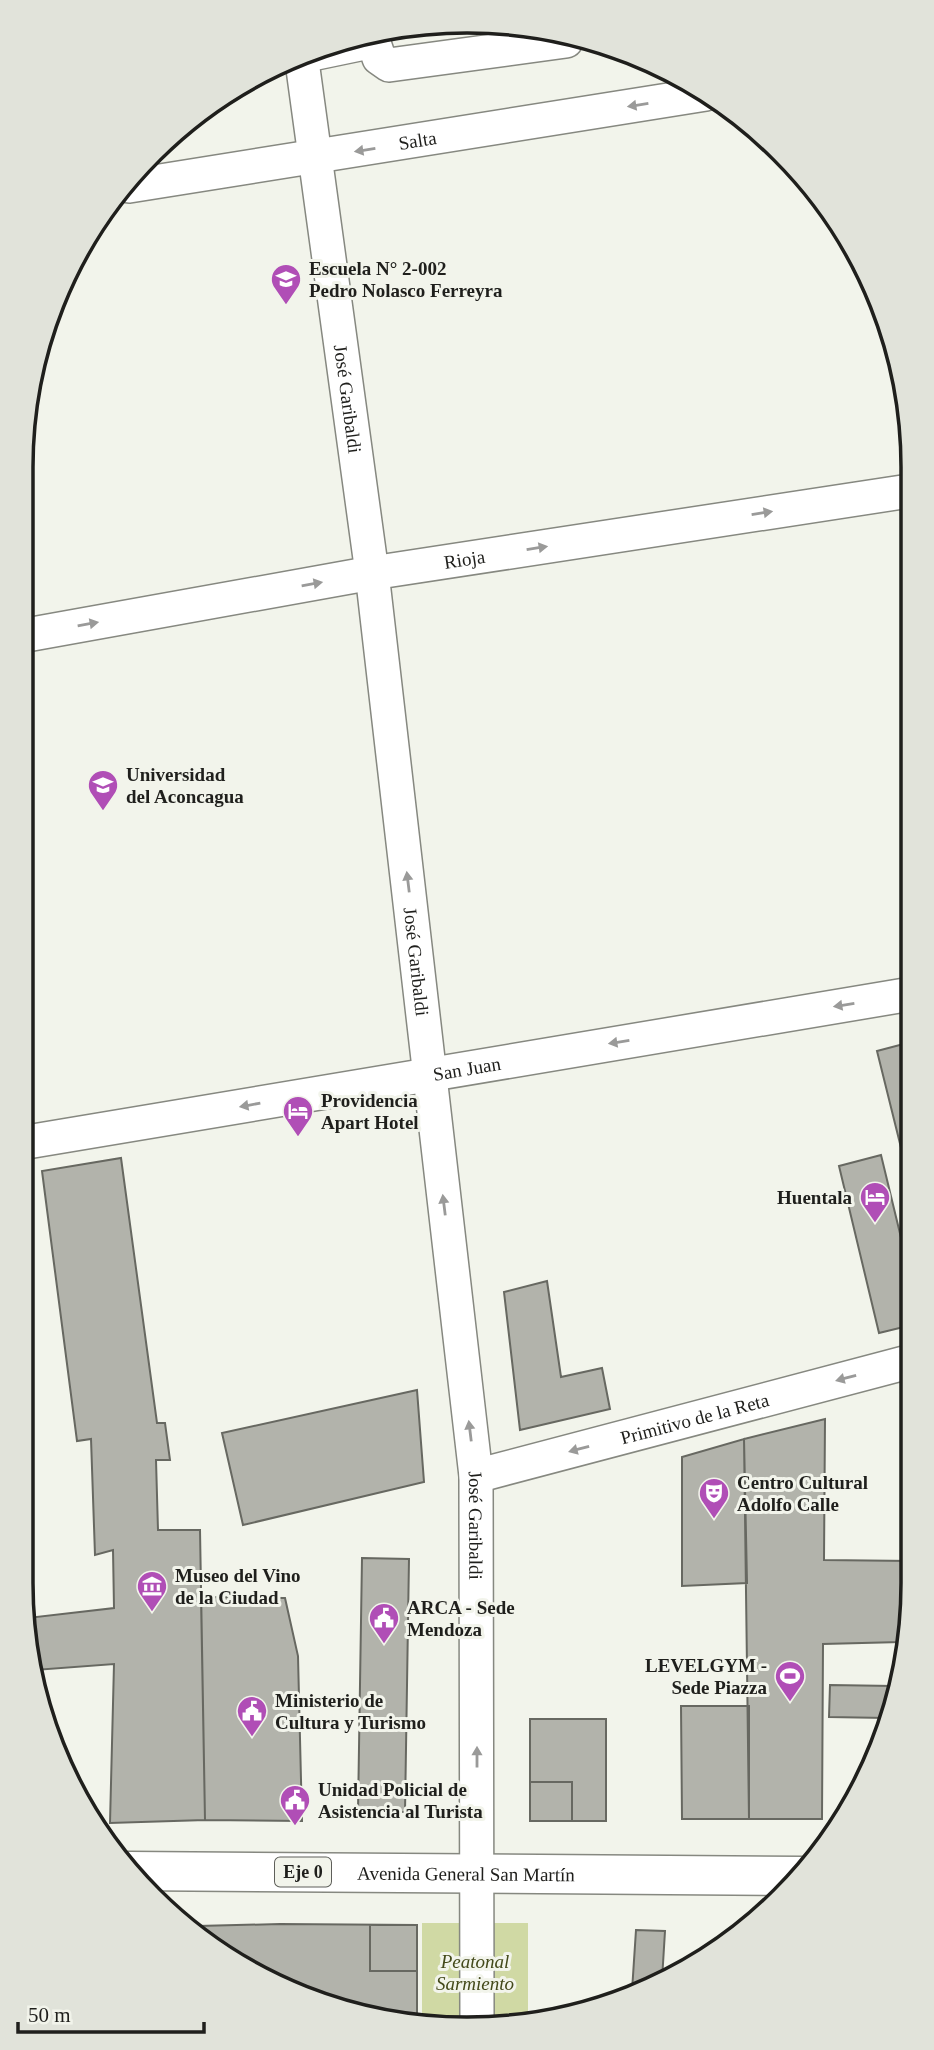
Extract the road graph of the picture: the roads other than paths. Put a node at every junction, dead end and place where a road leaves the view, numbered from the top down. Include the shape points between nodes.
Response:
1 (555, 43) edge
2 (374, 44) edge
3 (302, 65) edge
4 (692, 96) edge
5 (315, 158) junction
6 (138, 185) edge
7 (901, 492) edge
8 (372, 573) junction
9 (33, 634) edge
10 (901, 996) edge
11 (430, 1073) junction
12 (33, 1141) edge
13 (901, 1364) edge
14 (476, 1476) junction
15 (143, 1871) edge
16 (478, 1874) junction
17 (787, 1876) edge
18 (477, 2017) edge

1 - 2 street via 389,65 379,58
3 - 5 street, José Garibaldi
4 -> 5 street, Salta
5 - 6 street, Salta
5 - 8 street, José Garibaldi
8 -> 7 street, Rioja
9 -> 8 street, Rioja
11 -> 8 street, José Garibaldi
10 -> 11 street, San Juan
11 -> 12 street, San Juan
14 -> 11 street, José Garibaldi
13 -> 14 street, Primitivo de la Reta
16 -> 14 street, José Garibaldi
15 - 16 main road, Avenida General San Martín / Eje 0
16 - 17 main road, Avenida General San Martín / Eje 0
16 - 18 street, José Garibaldi

